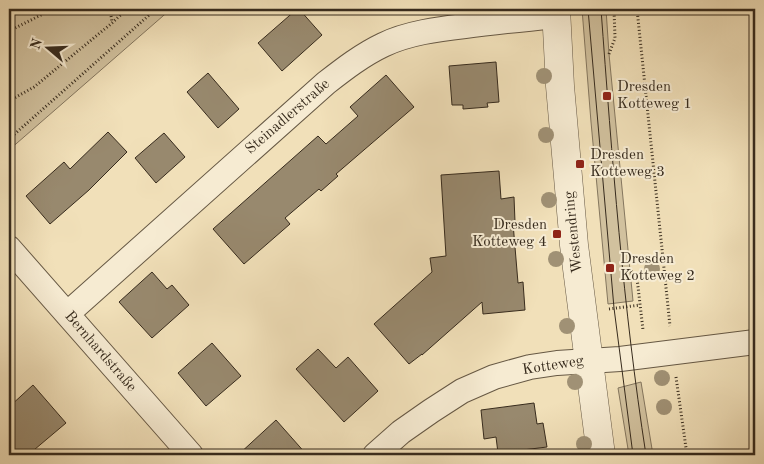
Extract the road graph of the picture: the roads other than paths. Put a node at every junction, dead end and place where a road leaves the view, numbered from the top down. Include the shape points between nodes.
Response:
1 (556, 12) edge
2 (9, 248) edge
3 (67, 314) junction
4 (755, 342) edge
5 (589, 360) junction
6 (191, 455) edge
7 (374, 455) edge
8 (601, 455) edge

1 - 3 street, Steinadlerstraße via 416,34 384,44 353,62
1 - 5 street, Westendring via 571,208
2 - 3 street, Bernhardstraße
3 - 6 street, Bernhardstraße
4 - 5 street, Kotteweg
5 - 7 street, Kotteweg via 530,367 462,391 401,432
5 - 8 street, Westendring

